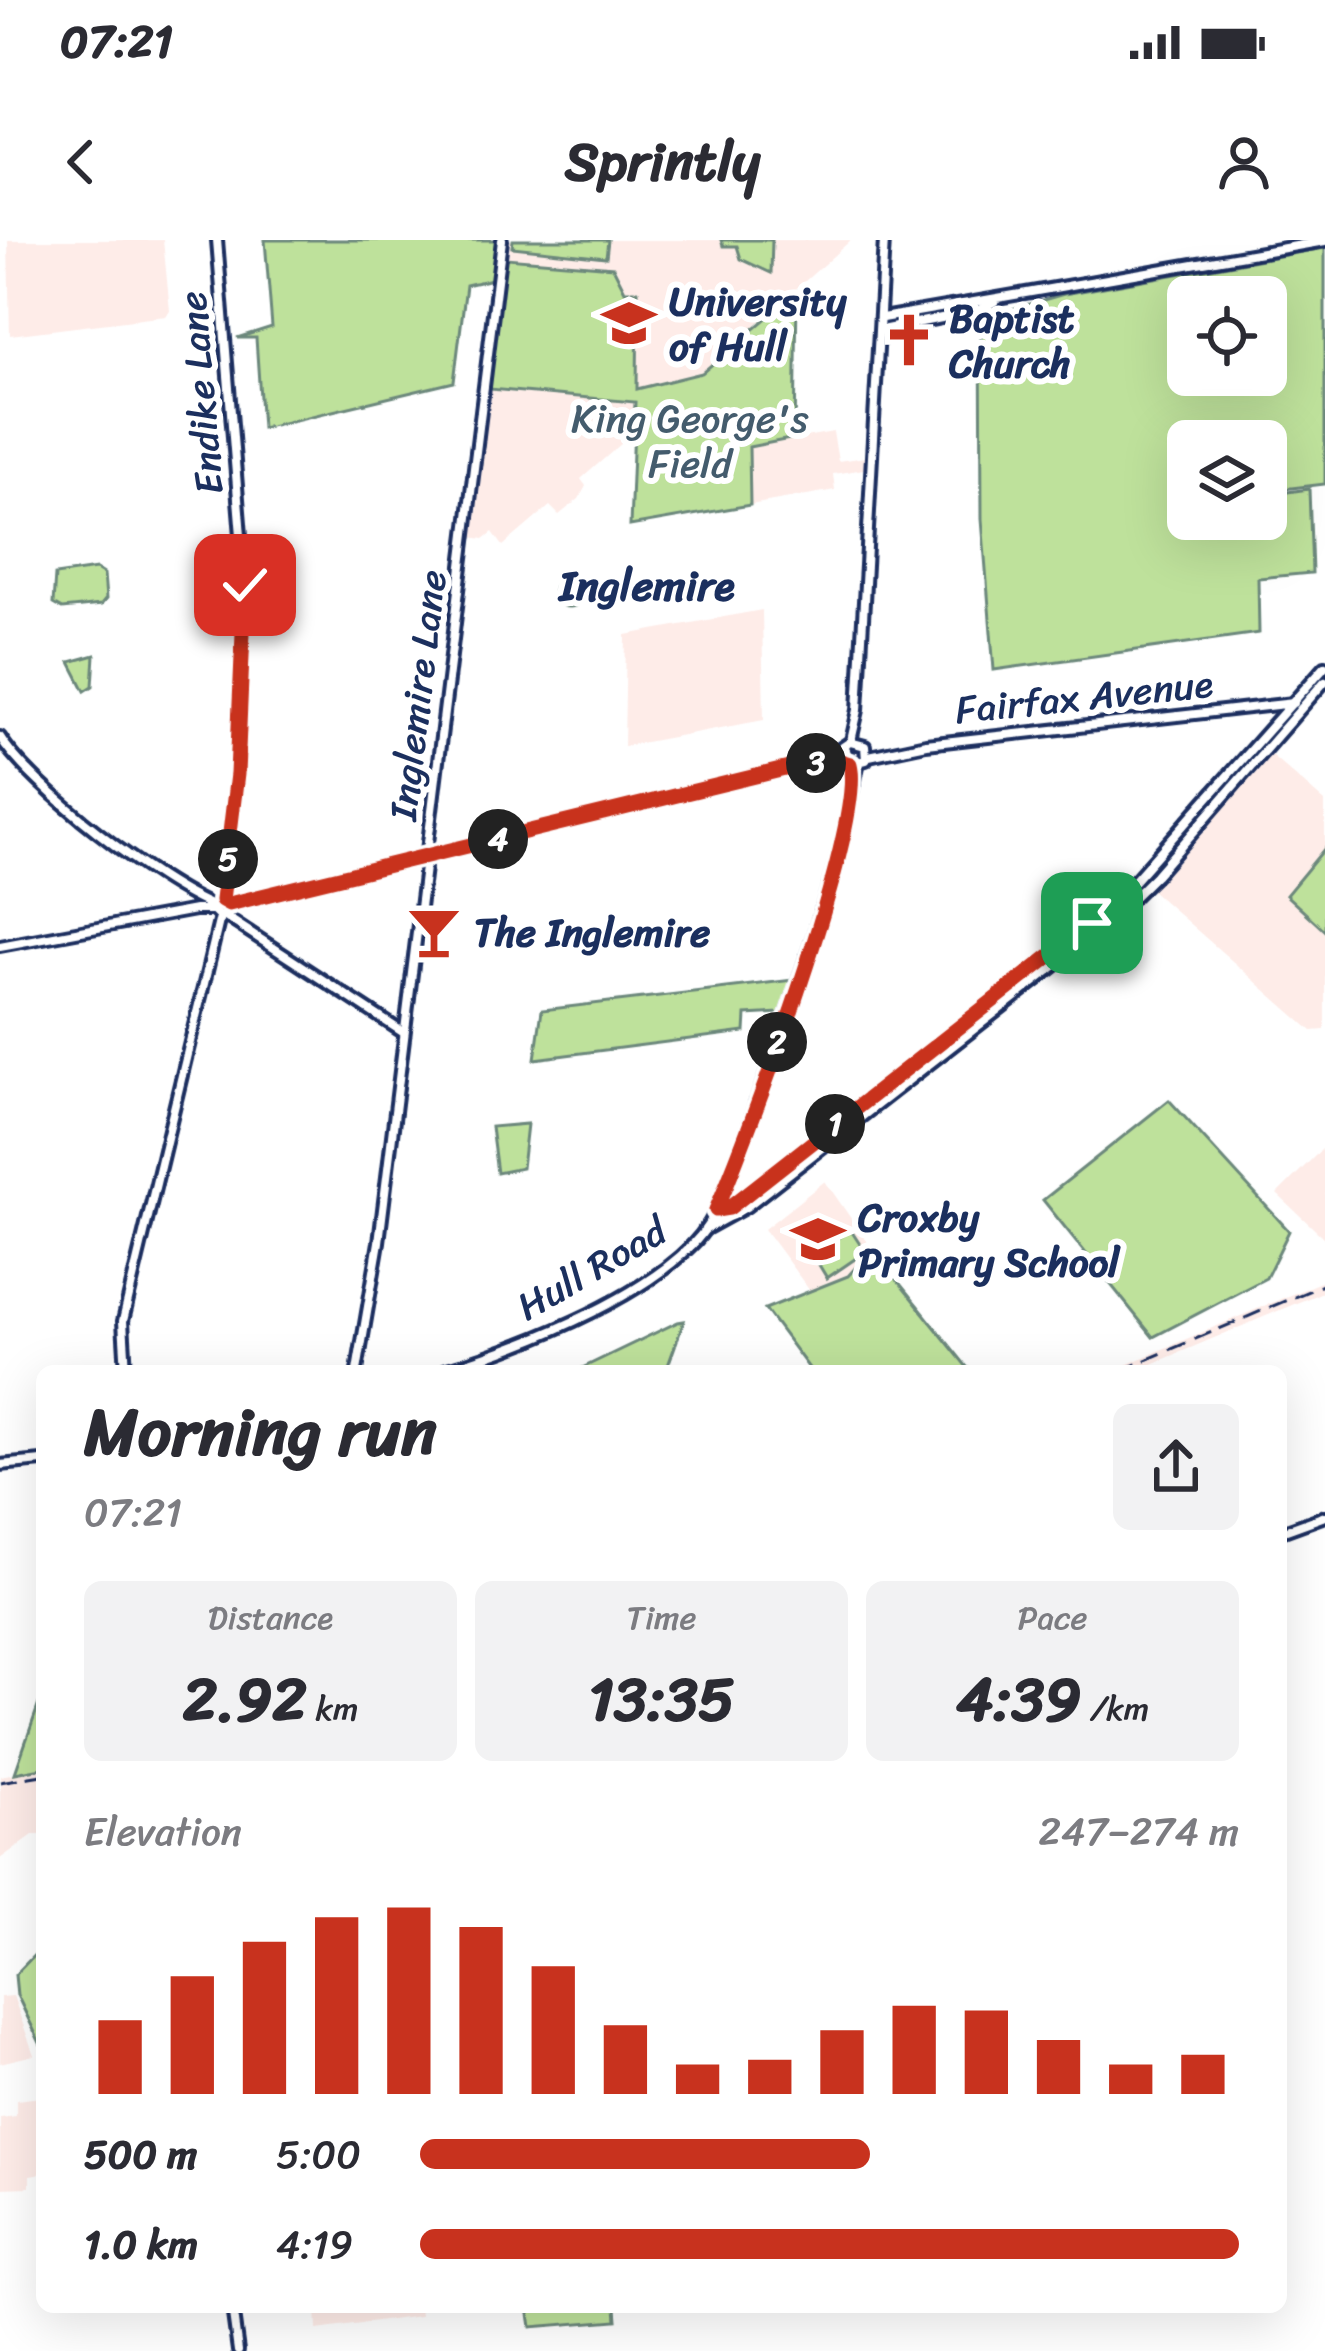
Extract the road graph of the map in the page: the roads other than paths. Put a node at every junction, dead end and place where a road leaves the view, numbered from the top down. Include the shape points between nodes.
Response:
1 (217, 240) edge
2 (502, 240) edge
3 (884, 240) edge
4 (1325, 241) edge
5 (1000, 298) junction
6 (882, 318) junction
7 (881, 330) junction
8 (1325, 666) edge
9 (1325, 682) edge
10 (1325, 700) edge
11 (1306, 702) junction
12 (1294, 703) junction
13 (858, 710) junction
14 (0, 737) edge
15 (864, 744) junction
16 (848, 745) junction
17 (881, 750) junction
18 (868, 757) junction
19 (833, 758) junction
20 (851, 764) junction
21 (1176, 844) junction
22 (427, 855) junction
23 (187, 890) junction
24 (220, 909) junction
25 (174, 914) junction
26 (0, 946) edge
27 (404, 1033) junction
28 (716, 1210) junction
29 (706, 1229) junction
30 (126, 1365) edge
31 (358, 1365) edge
32 (459, 1365) edge
33 (36, 1462) edge
34 (0, 1465) edge
35 (1325, 1516) edge
36 (1287, 1530) edge
37 (233, 2313) edge
38 (238, 2351) edge

1 - 24 street, Endike Lane via 245,585 237,774
2 - 22 street, Inglemire Lane
3 - 6 street
4 - 5 street
5 - 6 street
5 - 7 street via 977,311
6 - 7 street
7 - 13 street
8 - 12 street
9 - 11 street
10 - 11 street, Fairfax Avenue
11 - 12 street, Fairfax Avenue
11 - 21 street
12 - 17 street, Fairfax Avenue
12 - 21 street
13 - 15 street
13 - 16 street
14 - 23 street via 60,804
15 - 16 street, Fairfax Avenue
15 - 17 street, Fairfax Avenue
15 - 18 street
16 - 19 street
16 - 20 street
17 - 18 street, Fairfax Avenue
18 - 20 street, Fairfax Avenue
19 - 20 street
19 - 22 street
20 - 28 street, Hull Road via 853,789 803,968
21 - 28 street via 1092,923 729,1208
21 - 29 street via 1096,934 746,1207
22 - 24 street
22 - 27 street, Inglemire Lane
23 - 24 street
23 - 25 street
24 - 25 street
24 - 27 street
24 - 30 street, Endike Lane via 123,1322
25 - 26 street
27 - 31 street, Inglemire Lane
28 - 29 street, Hull Road
29 - 32 street, Hull Road via 668,1265 612,1298
33 - 34 street
35 - 36 street
37 - 38 street

